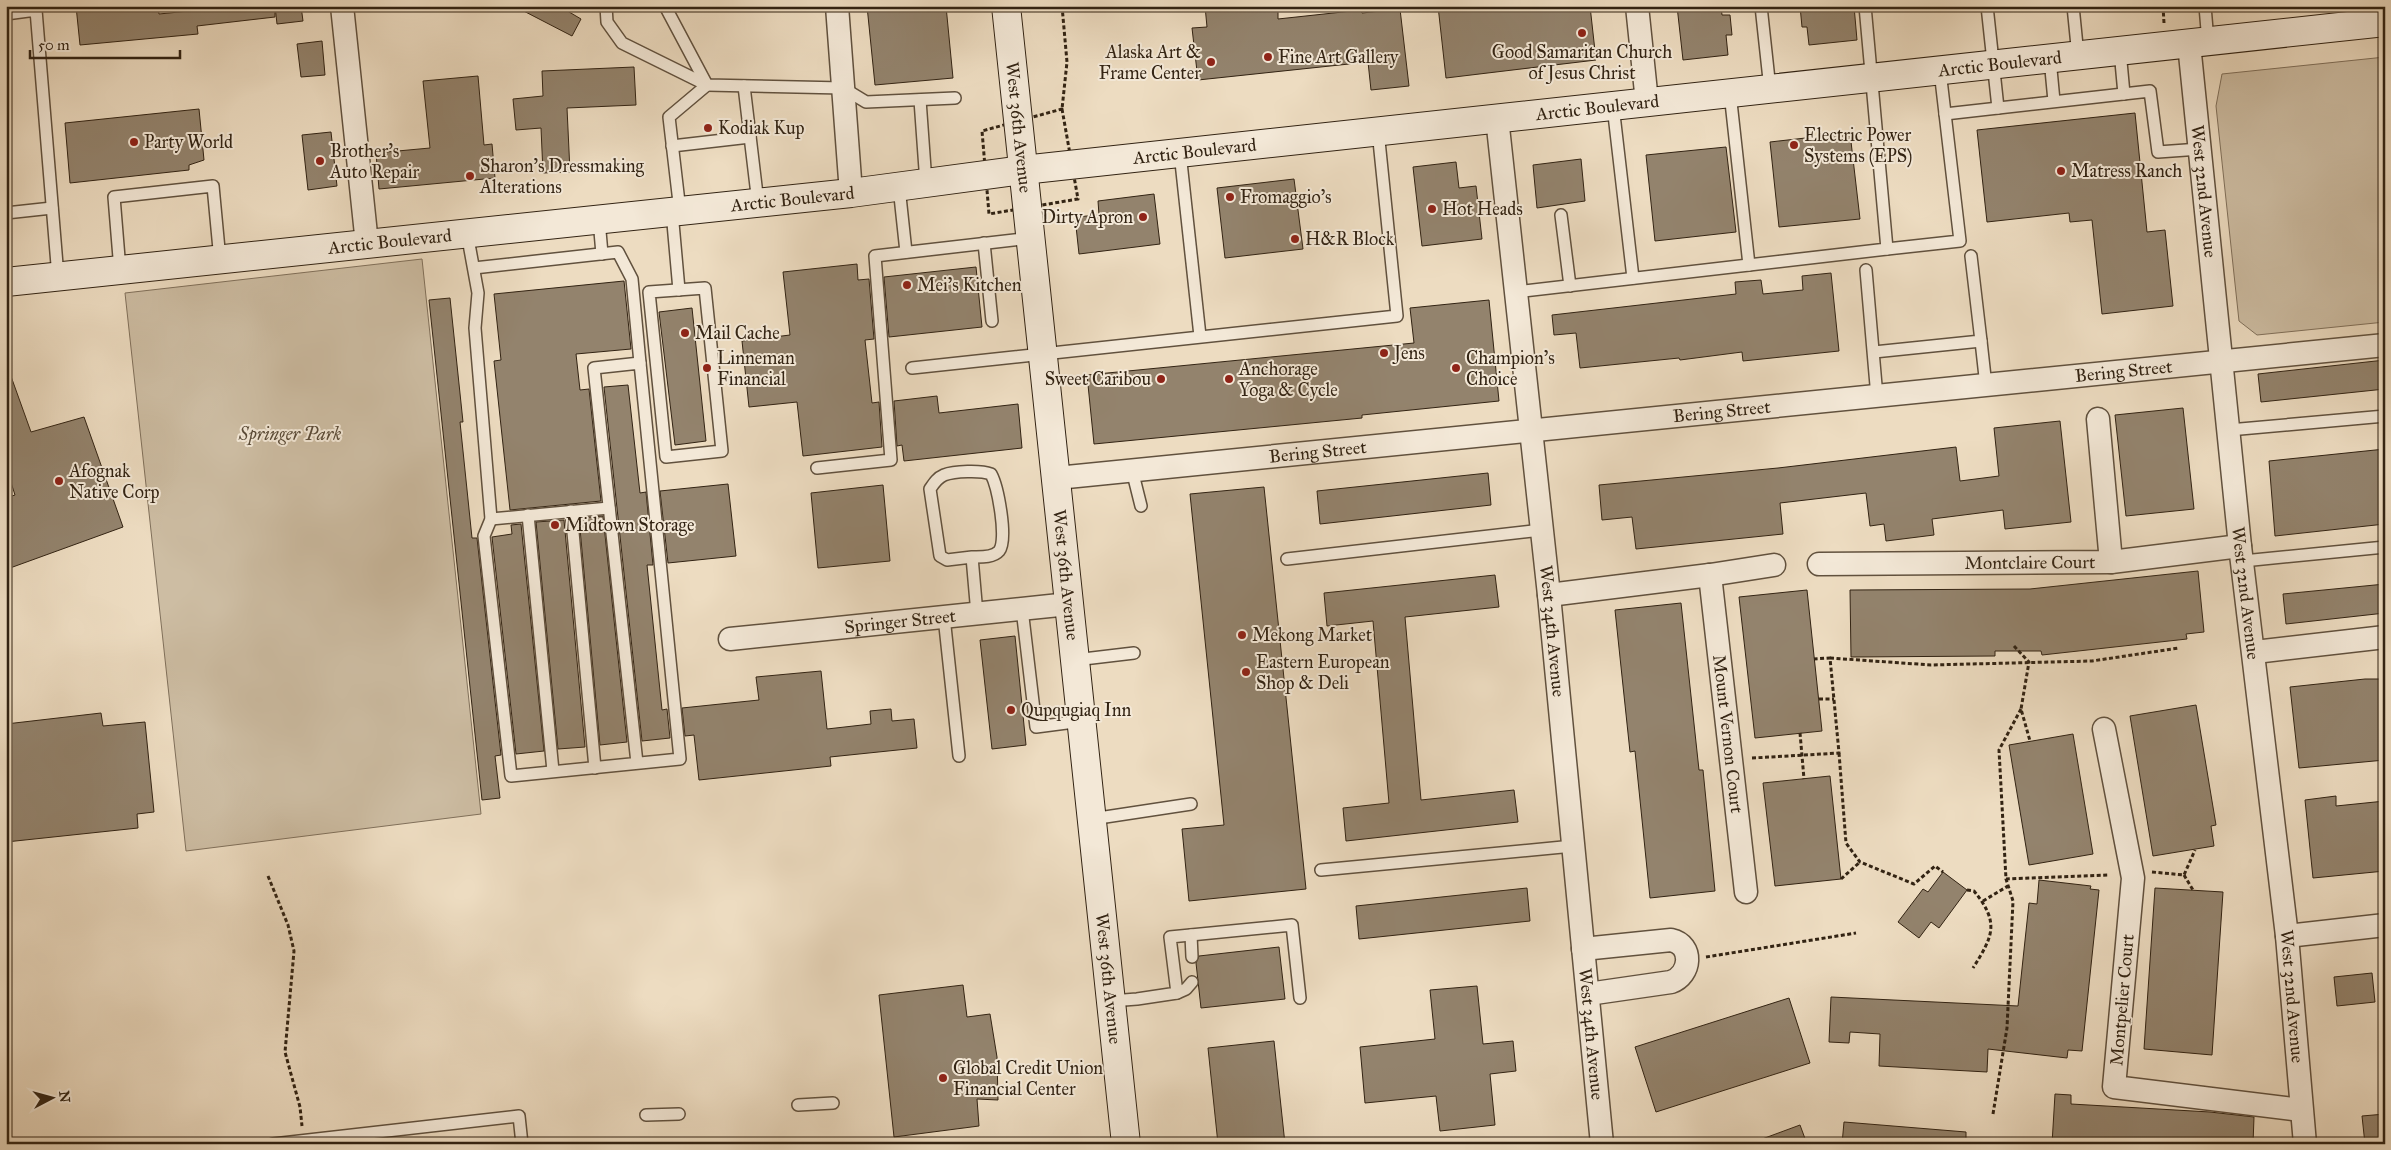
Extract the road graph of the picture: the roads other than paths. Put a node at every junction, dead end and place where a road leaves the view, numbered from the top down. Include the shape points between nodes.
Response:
1 (342, 6) edge
2 (606, 6) edge
3 (664, 6) edge
4 (837, 6) edge
5 (1006, 6) edge
6 (1636, 6) edge
7 (1761, 6) edge
8 (1865, 6) edge
9 (1987, 6) edge
10 (2073, 6) edge
11 (2205, 6) edge
12 (6, 14) edge
13 (2374, 21) edge
14 (2199, 43) junction
15 (2120, 51) junction
16 (2078, 56) junction
17 (2050, 59) junction
18 (1993, 65) junction
19 (1940, 70) junction
20 (1873, 78) junction
21 (706, 85) junction
22 (744, 86) junction
23 (843, 88) junction
24 (1770, 89) junction
25 (1730, 93) junction
26 (2124, 94) junction
27 (956, 98) dead end
28 (920, 100) junction
29 (1647, 102) junction
30 (2054, 102) junction
31 (1613, 106) junction
32 (1998, 108) junction
33 (1945, 114) junction
34 (1497, 118) junction
35 (1378, 132) junction
36 (750, 137) junction
37 (672, 146) junction
38 (2200, 149) junction
39 (1180, 153) junction
40 (1023, 170) junction
41 (926, 183) junction
42 (899, 187) junction
43 (851, 193) junction
44 (758, 203) junction
45 (52, 208) junction
46 (676, 212) junction
47 (6, 213) edge
48 (1561, 215) dead end
49 (599, 220) junction
50 (467, 234) junction
51 (1031, 238) junction
52 (984, 243) junction
53 (367, 244) junction
54 (1887, 249) junction
55 (906, 252) junction
56 (602, 254) junction
57 (1972, 256) dead end
58 (220, 260) junction
59 (1749, 265) junction
60 (474, 268) junction
61 (120, 270) junction
62 (1866, 270) dead end
63 (58, 277) junction
64 (1633, 278) junction
65 (6, 282) edge
66 (1570, 286) junction
67 (679, 290) junction
68 (1516, 292) junction
69 (992, 321) dead end
70 (1200, 336) junction
71 (1981, 341) junction
72 (2385, 345) edge
73 (1874, 352) junction
74 (1043, 353) junction
75 (2223, 362) junction
76 (640, 363) junction
77 (912, 368) dead end
78 (1986, 386) junction
79 (1877, 397) junction
80 (2385, 416) edge
81 (2098, 419) dead end
82 (1530, 430) junction
83 (2229, 430) junction
84 (818, 468) dead end
85 (1132, 470) junction
86 (1057, 478) junction
87 (1141, 506) dead end
88 (609, 508) junction
89 (571, 511) junction
90 (528, 516) junction
91 (491, 519) junction
92 (1541, 530) junction
93 (2385, 547) edge
94 (2242, 553) junction
95 (972, 557) junction
96 (1287, 559) dead end
97 (2111, 562) junction
98 (1774, 564) dead end
99 (1819, 564) dead end
100 (1710, 575) junction
101 (1549, 595) junction
102 (1069, 604) junction
103 (1022, 609) junction
104 (977, 614) junction
105 (944, 617) junction
106 (2385, 637) edge
107 (730, 639) dead end
108 (2255, 652) junction
109 (1134, 653) dead end
110 (1075, 660) junction
111 (1082, 721) junction
112 (2104, 729) dead end
113 (959, 756) dead end
114 (637, 764) junction
115 (595, 768) junction
116 (553, 772) junction
117 (1191, 804) dead end
118 (1092, 819) junction
119 (1573, 846) junction
120 (1321, 870) dead end
121 (1746, 892) dead end
122 (2385, 925) edge
123 (1191, 935) junction
124 (2287, 936) junction
125 (1584, 949) junction
126 (1192, 957) dead end
127 (1192, 982) dead end
128 (1177, 993) junction
129 (1588, 994) junction
130 (1300, 998) dead end
131 (1111, 1000) junction
132 (833, 1103) dead end
133 (798, 1105) dead end
134 (2301, 1110) junction
135 (679, 1114) dead end
136 (646, 1115) dead end
137 (273, 1144) edge
138 (522, 1144) edge
139 (1126, 1144) edge
140 (1602, 1144) edge
141 (2305, 1144) edge

1 - 53 street
2 - 21 lane via 607,22 622,43
3 - 21 lane
4 - 23 street
5 - 40 main road, West 36th Avenue
6 - 29 street
7 - 24 lane
8 - 20 lane
9 - 18 lane
10 - 16 lane
11 - 14 lane
12 - 45 lane via 36,10
13 - 14 main road, Arctic Boulevard
14 - 15 main road, Arctic Boulevard
14 - 38 street, West 32nd Avenue
15 - 16 main road, Arctic Boulevard
15 - 26 lane
16 - 17 main road, Arctic Boulevard
17 - 18 main road, Arctic Boulevard
17 - 30 lane
18 - 19 main road, Arctic Boulevard
18 - 32 lane
19 - 20 main road, Arctic Boulevard
19 - 33 lane
20 - 24 main road, Arctic Boulevard
20 - 54 lane
21 - 22 lane
21 - 37 lane via 669,117
22 - 23 lane
22 - 36 lane
23 - 28 lane via 866,102
23 - 43 street
24 - 25 main road, Arctic Boulevard
25 - 29 main road, Arctic Boulevard
25 - 59 lane
26 - 30 lane
26 - 38 lane via 2150,91 2158,152
27 - 28 lane
28 - 41 lane
29 - 31 main road, Arctic Boulevard
30 - 32 lane
31 - 34 main road, Arctic Boulevard
31 - 64 lane
32 - 33 lane
33 - 54 lane via 1960,241
34 - 35 main road, Arctic Boulevard
34 - 68 street, West 34th Avenue
35 - 39 main road, Arctic Boulevard
35 - 70 lane via 1397,316
36 - 37 lane
36 - 44 lane
37 - 46 lane
38 - 75 street, West 32nd Avenue
39 - 40 main road, Arctic Boulevard
39 - 70 lane
40 - 41 main road, Arctic Boulevard
40 - 51 main road, West 36th Avenue
41 - 42 main road, Arctic Boulevard
42 - 43 main road, Arctic Boulevard
42 - 55 lane
43 - 44 main road, Arctic Boulevard
44 - 46 main road, Arctic Boulevard
45 - 47 lane
45 - 63 lane
46 - 49 main road, Arctic Boulevard
46 - 67 lane
48 - 66 lane
49 - 50 main road, Arctic Boulevard
49 - 56 lane
50 - 53 main road, Arctic Boulevard
50 - 60 lane
51 - 52 lane
51 - 74 main road, West 36th Avenue
52 - 55 lane
52 - 69 lane
53 - 58 main road, Arctic Boulevard
54 - 59 lane
55 - 84 lane via 875,256 891,460
56 - 60 lane
56 - 76 lane via 618,252 632,279
57 - 71 lane
58 - 61 main road, Arctic Boulevard
58 - 61 lane via 213,186 114,197
59 - 64 lane
60 - 91 lane via 478,293 475,328
61 - 63 main road, Arctic Boulevard
62 - 73 lane
63 - 65 main road, Arctic Boulevard
64 - 66 lane
66 - 68 lane
67 - 67 lane via 648,292 666,457 722,451 705,288
68 - 82 street, West 34th Avenue
70 - 74 lane
71 - 73 lane
71 - 78 lane
72 - 75 street, Bering Street
73 - 79 lane
74 - 77 lane
74 - 86 main road, West 36th Avenue
75 - 78 street, Bering Street
75 - 83 street, West 32nd Avenue
76 - 88 lane via 594,368
76 - 114 lane via 680,759
78 - 79 street, Bering Street
79 - 82 street, Bering Street
80 - 83 lane
81 - 97 street
82 - 85 street, Bering Street
82 - 92 street, West 34th Avenue
83 - 94 street, West 32nd Avenue
85 - 86 street, Bering Street
85 - 87 lane
86 - 102 main road, West 36th Avenue
88 - 89 lane
88 - 114 lane
89 - 90 lane
89 - 115 lane
90 - 91 lane
90 - 116 lane
91 - 116 lane via 484,536 511,776
92 - 96 lane
92 - 101 street, West 34th Avenue
93 - 94 lane
94 - 97 street, Montclaire Court
94 - 108 street, West 32nd Avenue
95 - 95 lane via 992,556 1003,542 996,485 991,474 983,471 944,475 930,489 940,556 948,560
95 - 104 lane
97 - 99 street, Montclaire Court
98 - 100 street
100 - 101 street
100 - 121 street, Mount Vernon Court
101 - 119 street, West 34th Avenue
102 - 103 street, Springer Street
102 - 110 main road, West 36th Avenue
103 - 104 street, Springer Street
103 - 111 lane via 1036,727
104 - 105 street, Springer Street
105 - 107 street, Springer Street
105 - 113 lane
106 - 108 street
108 - 124 street, West 32nd Avenue
109 - 110 lane
110 - 111 main road, West 36th Avenue
111 - 118 main road, West 36th Avenue
112 - 134 street, Montpelier Court via 2133,878 2114,1087
114 - 115 lane
115 - 116 lane
117 - 118 lane
118 - 131 main road, West 36th Avenue
119 - 120 lane
119 - 125 street, West 34th Avenue
122 - 124 street
123 - 126 lane
123 - 128 lane via 1170,937
123 - 130 lane via 1292,925
124 - 134 street, West 32nd Avenue
125 - 129 street, West 34th Avenue
125 - 129 street via 1671,940 1678,941 1687,952 1688,960 1678,980
127 - 128 lane
128 - 131 lane via 1137,1000
129 - 140 street, West 34th Avenue
131 - 139 main road, West 36th Avenue
132 - 133 lane
134 - 141 street, West 32nd Avenue
135 - 136 lane
137 - 138 lane via 519,1116

